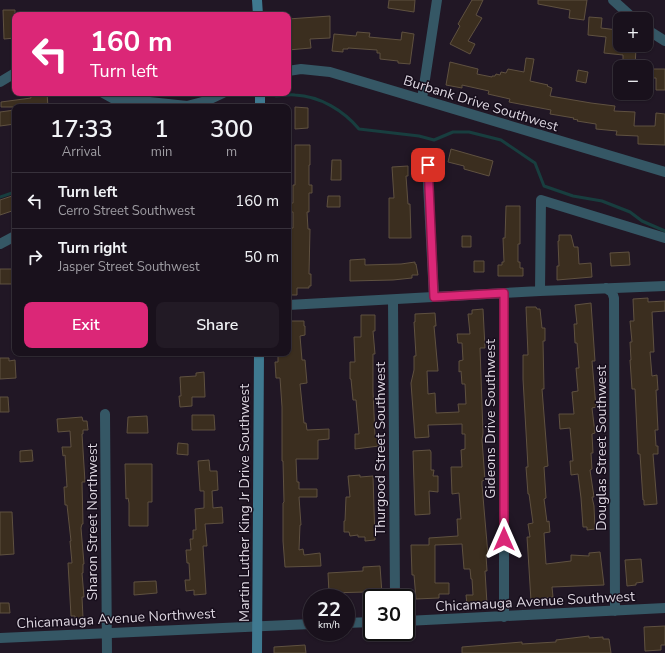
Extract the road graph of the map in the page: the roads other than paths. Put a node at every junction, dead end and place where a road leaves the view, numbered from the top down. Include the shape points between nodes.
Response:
1 (257, 0) edge
2 (437, 0) edge
3 (614, 0) edge
4 (258, 12) edge
5 (627, 12) edge
6 (653, 33) edge
7 (665, 41) edge
8 (291, 71) edge
9 (12, 74) edge
10 (1, 80) edge
11 (108, 96) edge
12 (217, 96) edge
13 (422, 99) junction
14 (168, 104) edge
15 (195, 104) edge
16 (428, 165) dead end
17 (665, 172) edge
18 (12, 238) edge
19 (665, 238) edge
20 (0, 244) edge
21 (665, 286) edge
22 (606, 288) junction
23 (540, 291) junction
24 (504, 293) junction
25 (434, 297) junction
26 (393, 300) junction
27 (291, 305) edge
28 (259, 356) edge
29 (105, 414) dead end
30 (394, 589) edge
31 (665, 608) edge
32 (615, 611) junction
33 (504, 617) junction
34 (415, 621) edge
35 (303, 624) edge
36 (257, 626) junction
37 (106, 633) junction
38 (0, 638) edge
39 (107, 653) edge
40 (257, 653) edge

1 - 4 main road
2 - 13 street
3 - 5 street
6 - 7 street
8 - 13 street, Burbank Drive Southwest via 330,72
9 - 10 street
11 - 14 street
12 - 15 street
13 - 17 street, Burbank Drive Southwest
16 - 25 street
18 - 20 street
19 - 23 street via 541,200
21 - 22 street
22 - 23 street
22 - 32 street, Douglas Street Southwest via 612,292 614,298
23 - 24 street
24 - 25 street
24 - 33 street, Gideons Drive Southwest
25 - 26 street
26 - 27 street
26 - 30 street, Thurgood Street Southwest
28 - 36 main road, Martin Luther King Jr Drive Southwest
29 - 37 street, Sharon Street Northwest
31 - 32 street, Chicamauga Avenue Southwest
32 - 33 street, Chicamauga Avenue Southwest
33 - 34 street, Chicamauga Avenue Southwest
35 - 36 street
36 - 37 street, Chicamauga Avenue Northwest
36 - 40 main road, Martin Luther King Jr Drive Southwest
37 - 38 street, Chicamauga Avenue Northwest
37 - 39 street, Sharon Street Northwest

